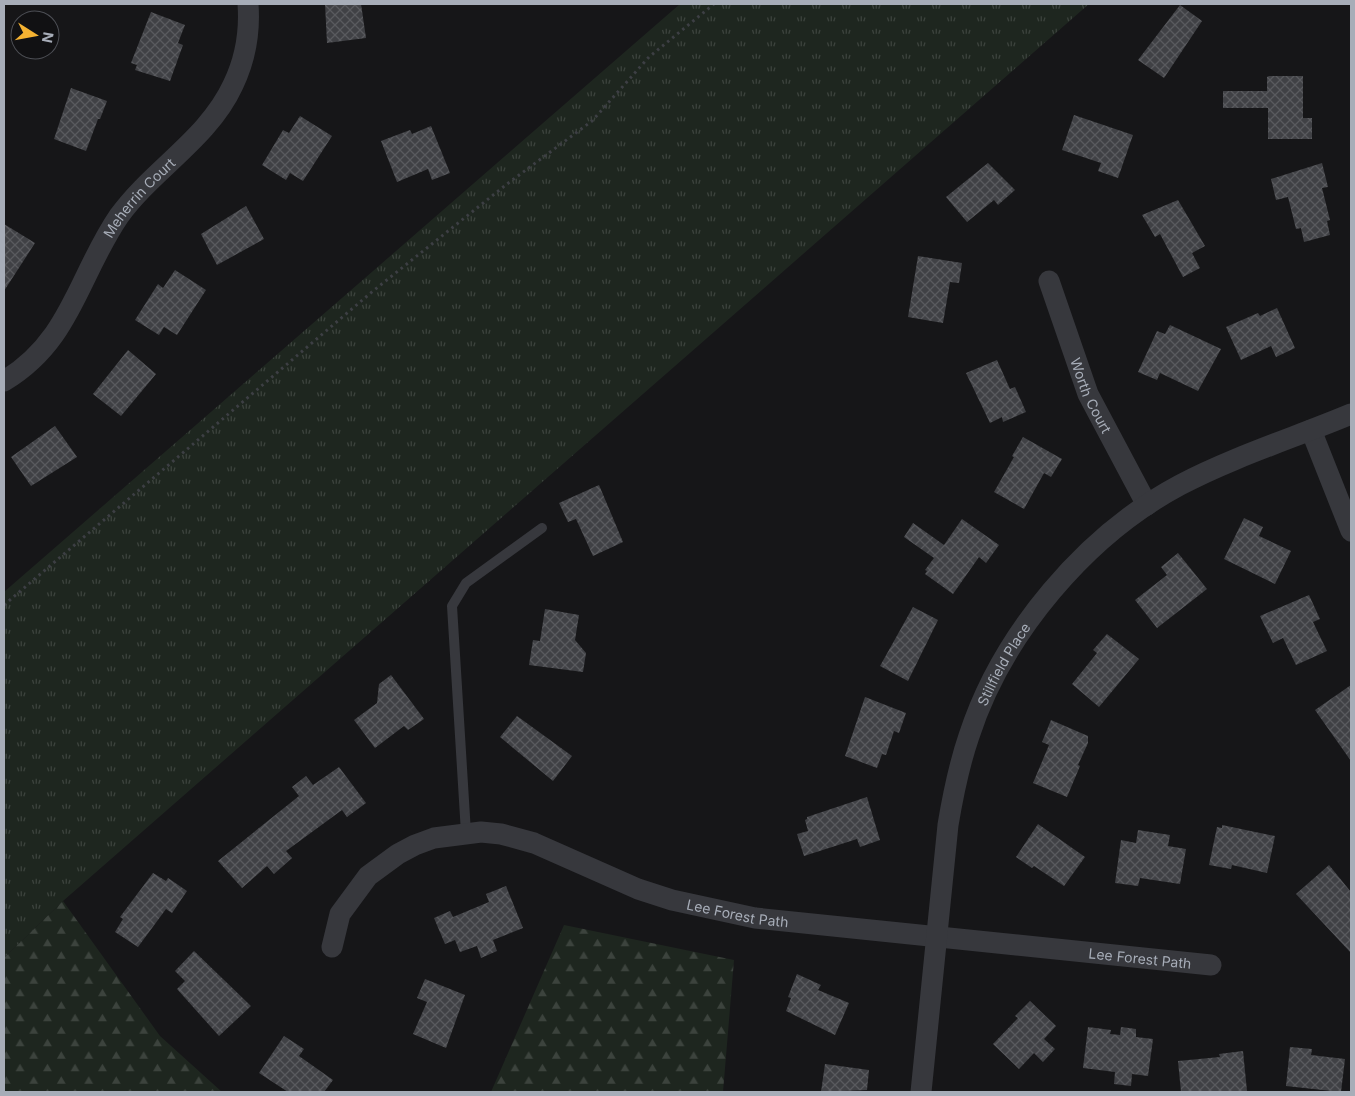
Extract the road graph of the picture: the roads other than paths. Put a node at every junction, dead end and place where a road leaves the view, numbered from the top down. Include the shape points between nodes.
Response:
1 (248, 4) edge
2 (1049, 281) dead end
3 (4, 381) edge
4 (1351, 414) edge
5 (1311, 430) junction
6 (1147, 505) junction
7 (542, 528) dead end
8 (1351, 531) edge
9 (466, 833) junction
10 (936, 937) junction
11 (332, 947) dead end
12 (1211, 965) dead end
13 (921, 1092) edge

1 - 3 street, Meherrin Court via 243,60 218,111 120,215 53,337 35,358
2 - 6 street, Worth Court via 1088,394
4 - 5 street, Stillfield Place
5 - 6 street, Stillfield Place via 1181,484
5 - 8 street
6 - 10 street, Stillfield Place via 1110,534 1059,583 1022,630 990,686 969,735 954,786
7 - 9 lane via 466,583 452,606
9 - 10 street, Lee Forest Path via 501,834 534,843 638,889 701,908 755,918
9 - 11 street, Lee Forest Path via 415,845 368,876 340,914
10 - 12 street, Lee Forest Path
10 - 13 street, Stillfield Place

